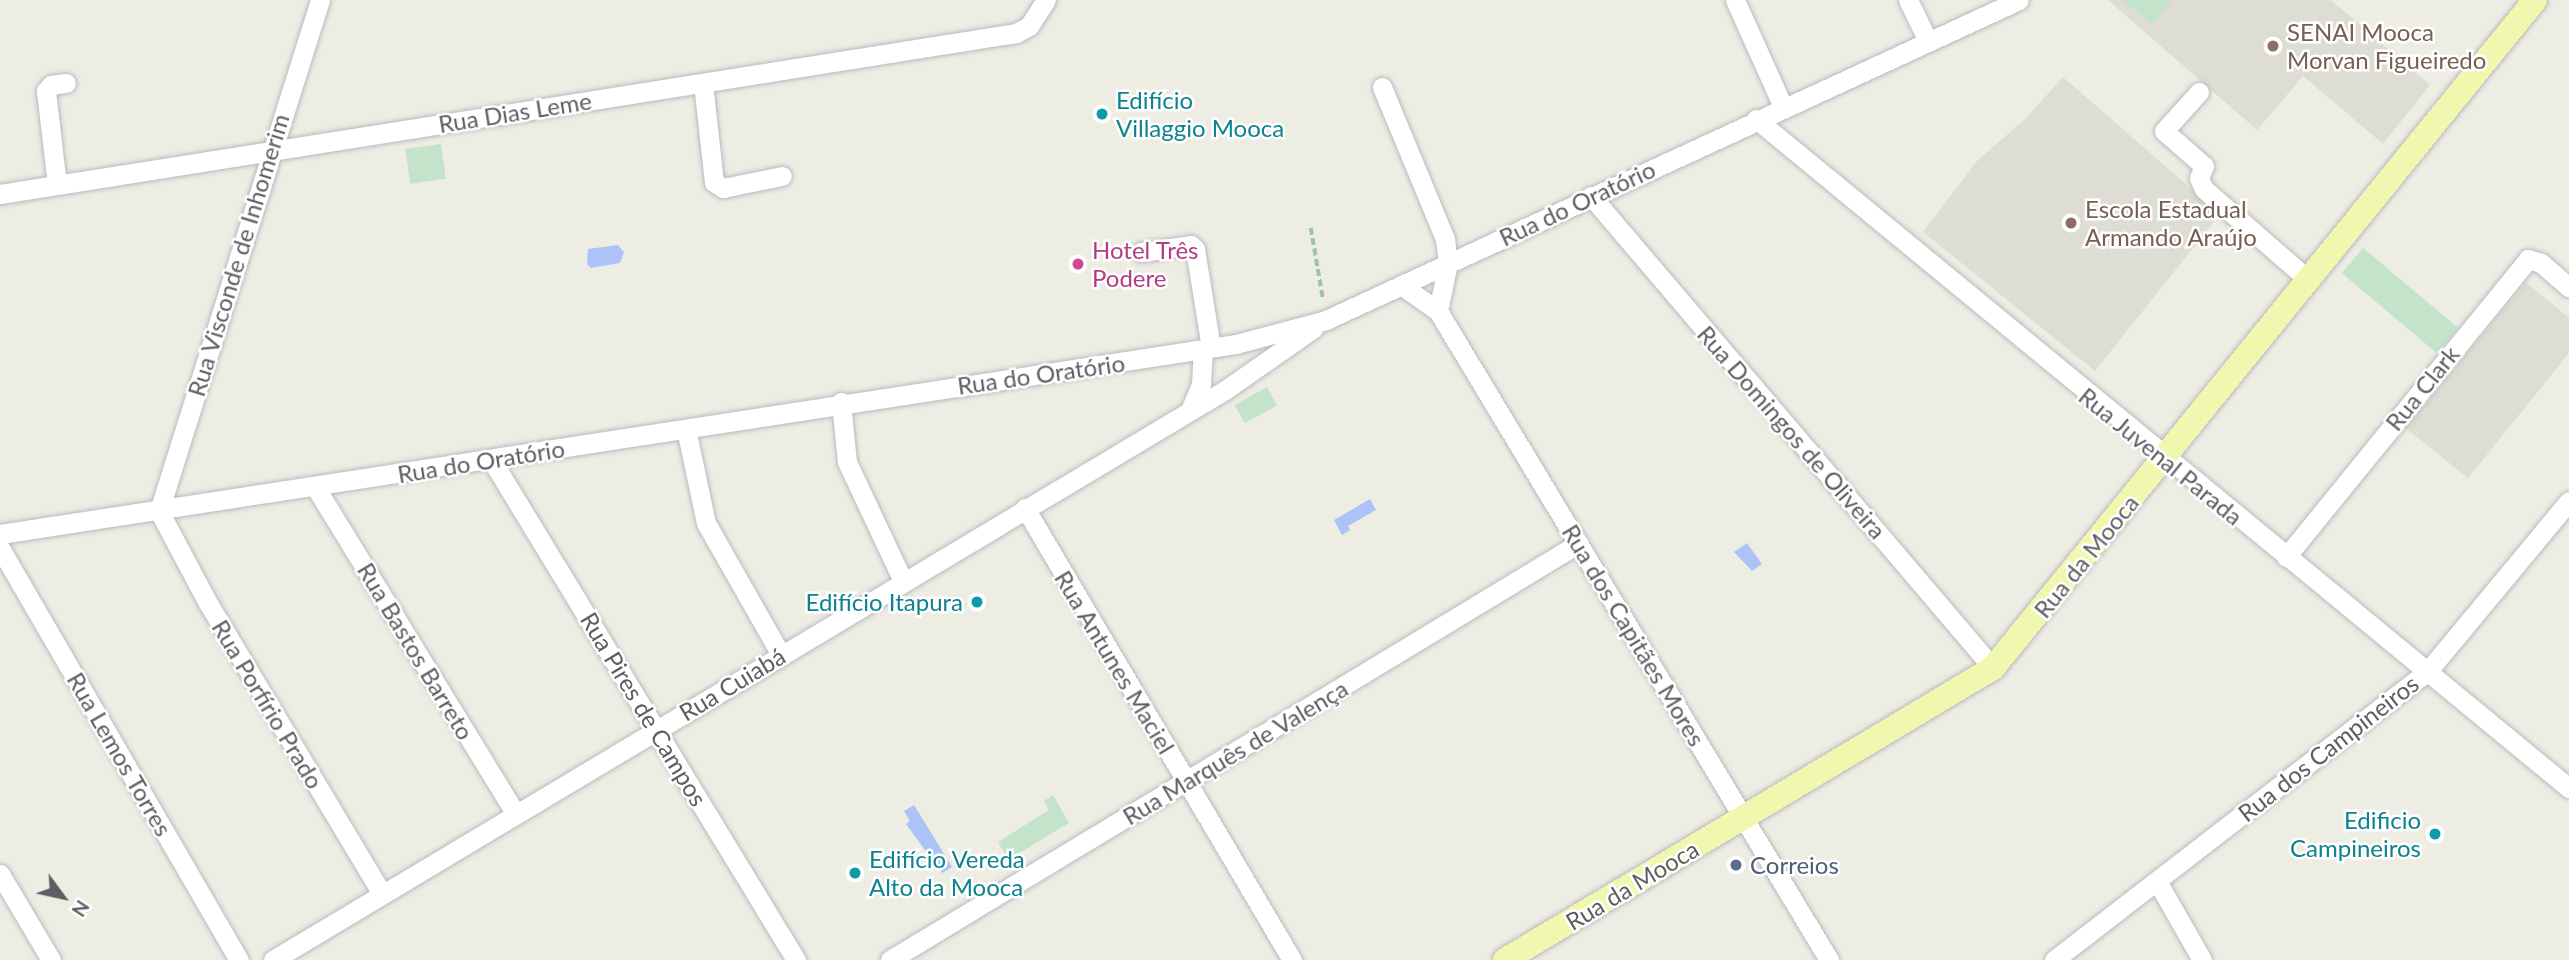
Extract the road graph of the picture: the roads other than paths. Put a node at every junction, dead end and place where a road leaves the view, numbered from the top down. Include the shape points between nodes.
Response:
1 (320, 0) edge
2 (1046, 0) edge
3 (1735, 0) edge
4 (1908, 0) edge
5 (2019, 0) edge
6 (2535, 0) edge
7 (1928, 41) junction
8 (66, 83) dead end
9 (703, 83) junction
10 (1382, 87) dead end
11 (2199, 92) dead end
12 (1783, 107) junction
13 (1756, 119) junction
14 (270, 149) junction
15 (782, 176) dead end
16 (57, 185) junction
17 (0, 194) edge
18 (1591, 196) junction
19 (1140, 251) dead end
20 (1448, 263) junction
21 (2309, 281) junction
22 (1401, 285) junction
23 (2569, 287) edge
24 (1438, 311) junction
25 (1334, 316) junction
26 (1236, 344) junction
27 (1207, 349) junction
28 (1225, 390) junction
29 (841, 402) junction
30 (1191, 408) junction
31 (686, 429) junction
32 (491, 459) junction
33 (2165, 460) junction
34 (316, 488) junction
35 (2569, 501) edge
36 (1025, 508) junction
37 (159, 511) junction
38 (0, 534) edge
39 (1579, 543) junction
40 (0, 548) edge
41 (2286, 557) junction
42 (903, 581) junction
43 (781, 655) junction
44 (1993, 668) junction
45 (2427, 672) junction
46 (657, 729) junction
47 (1187, 783) junction
48 (2569, 788) edge
49 (516, 814) junction
50 (1744, 818) junction
51 (0, 874) edge
52 (2157, 881) junction
53 (382, 894) junction
54 (51, 960) edge
55 (239, 960) edge
56 (273, 960) edge
57 (796, 960) edge
58 (890, 960) edge
59 (1292, 960) edge
60 (1504, 960) edge
61 (1829, 960) edge
62 (2054, 960) edge
63 (2202, 960) edge

1 - 14 street, Rua Visconde de Inhomerim
2 - 9 street, Rua Dias Leme via 1029,26 984,39
3 - 12 street
4 - 7 street
5 - 7 street, Rua do Oratório
6 - 21 main road, Rua da Mooca
7 - 12 street, Rua do Oratório
8 - 16 street via 51,85 46,91
9 - 14 street, Rua Dias Leme
9 - 15 street via 714,182 723,188
10 - 20 street via 1445,239
11 - 21 street via 2164,131 2204,166 2199,178 2204,189
12 - 13 street, Rua do Oratório
13 - 18 street, Rua do Oratório
13 - 33 street, Rua Juvenal Parada
14 - 16 street, Rua Dias Leme
14 - 37 street, Rua Visconde de Inhomerim
16 - 17 street, Rua Dias Leme
18 - 20 street, Rua do Oratório
18 - 44 street, Rua Domingos de Oliveira
19 - 27 street via 1191,245 1195,249
20 - 22 street, Rua do Oratório
20 - 24 street
21 - 33 main road, Rua da Mooca
22 - 24 street, Rua dos Capitães Mores
22 - 25 street, Rua do Oratório
23 - 41 street, Rua Clark via 2541,263 2528,259
24 - 39 street, Rua dos Capitães Mores
25 - 26 street, Rua do Oratório
25 - 28 street, Rua Cuiabá
26 - 27 street, Rua do Oratório
26 - 28 street via 1238,357
27 - 29 street, Rua do Oratório
27 - 30 street via 1201,385
28 - 30 street, Rua Cuiabá
29 - 31 street, Rua do Oratório
29 - 42 street via 847,462
30 - 36 street, Rua Cuiabá
31 - 32 street, Rua do Oratório
31 - 43 street via 706,523
32 - 34 street, Rua do Oratório
32 - 46 street, Rua Pires de Campos
33 - 41 street, Rua Juvenal Parada
33 - 44 main road, Rua da Mooca
34 - 37 street, Rua do Oratório
34 - 49 street, Rua Bastos Barreto
35 - 45 street, Rua dos Campineiros
36 - 42 street, Rua Cuiabá
36 - 47 street, Rua Antunes Maciel
37 - 38 street, Rua do Oratório
37 - 53 street, Rua Porfírio Prado via 208,603
39 - 47 street, Rua Marquês de Valença
39 - 50 street, Rua dos Capitães Mores
40 - 55 street, Rua Lemos Torres
41 - 45 street, Rua Juvenal Parada
42 - 43 street, Rua Cuiabá
43 - 46 street, Rua Cuiabá
44 - 50 main road, Rua da Mooca
45 - 48 street, Rua Juvenal Parada
45 - 52 street, Rua dos Campineiros
46 - 49 street, Rua Cuiabá
46 - 57 street, Rua Pires de Campos
47 - 58 street, Rua Marquês de Valença
47 - 59 street, Rua Antunes Maciel
49 - 53 street, Rua Cuiabá
50 - 60 main road, Rua da Mooca
50 - 61 street, Rua dos Capitães Mores
51 - 54 street
52 - 62 street, Rua dos Campineiros
52 - 63 street
53 - 56 street, Rua Cuiabá

